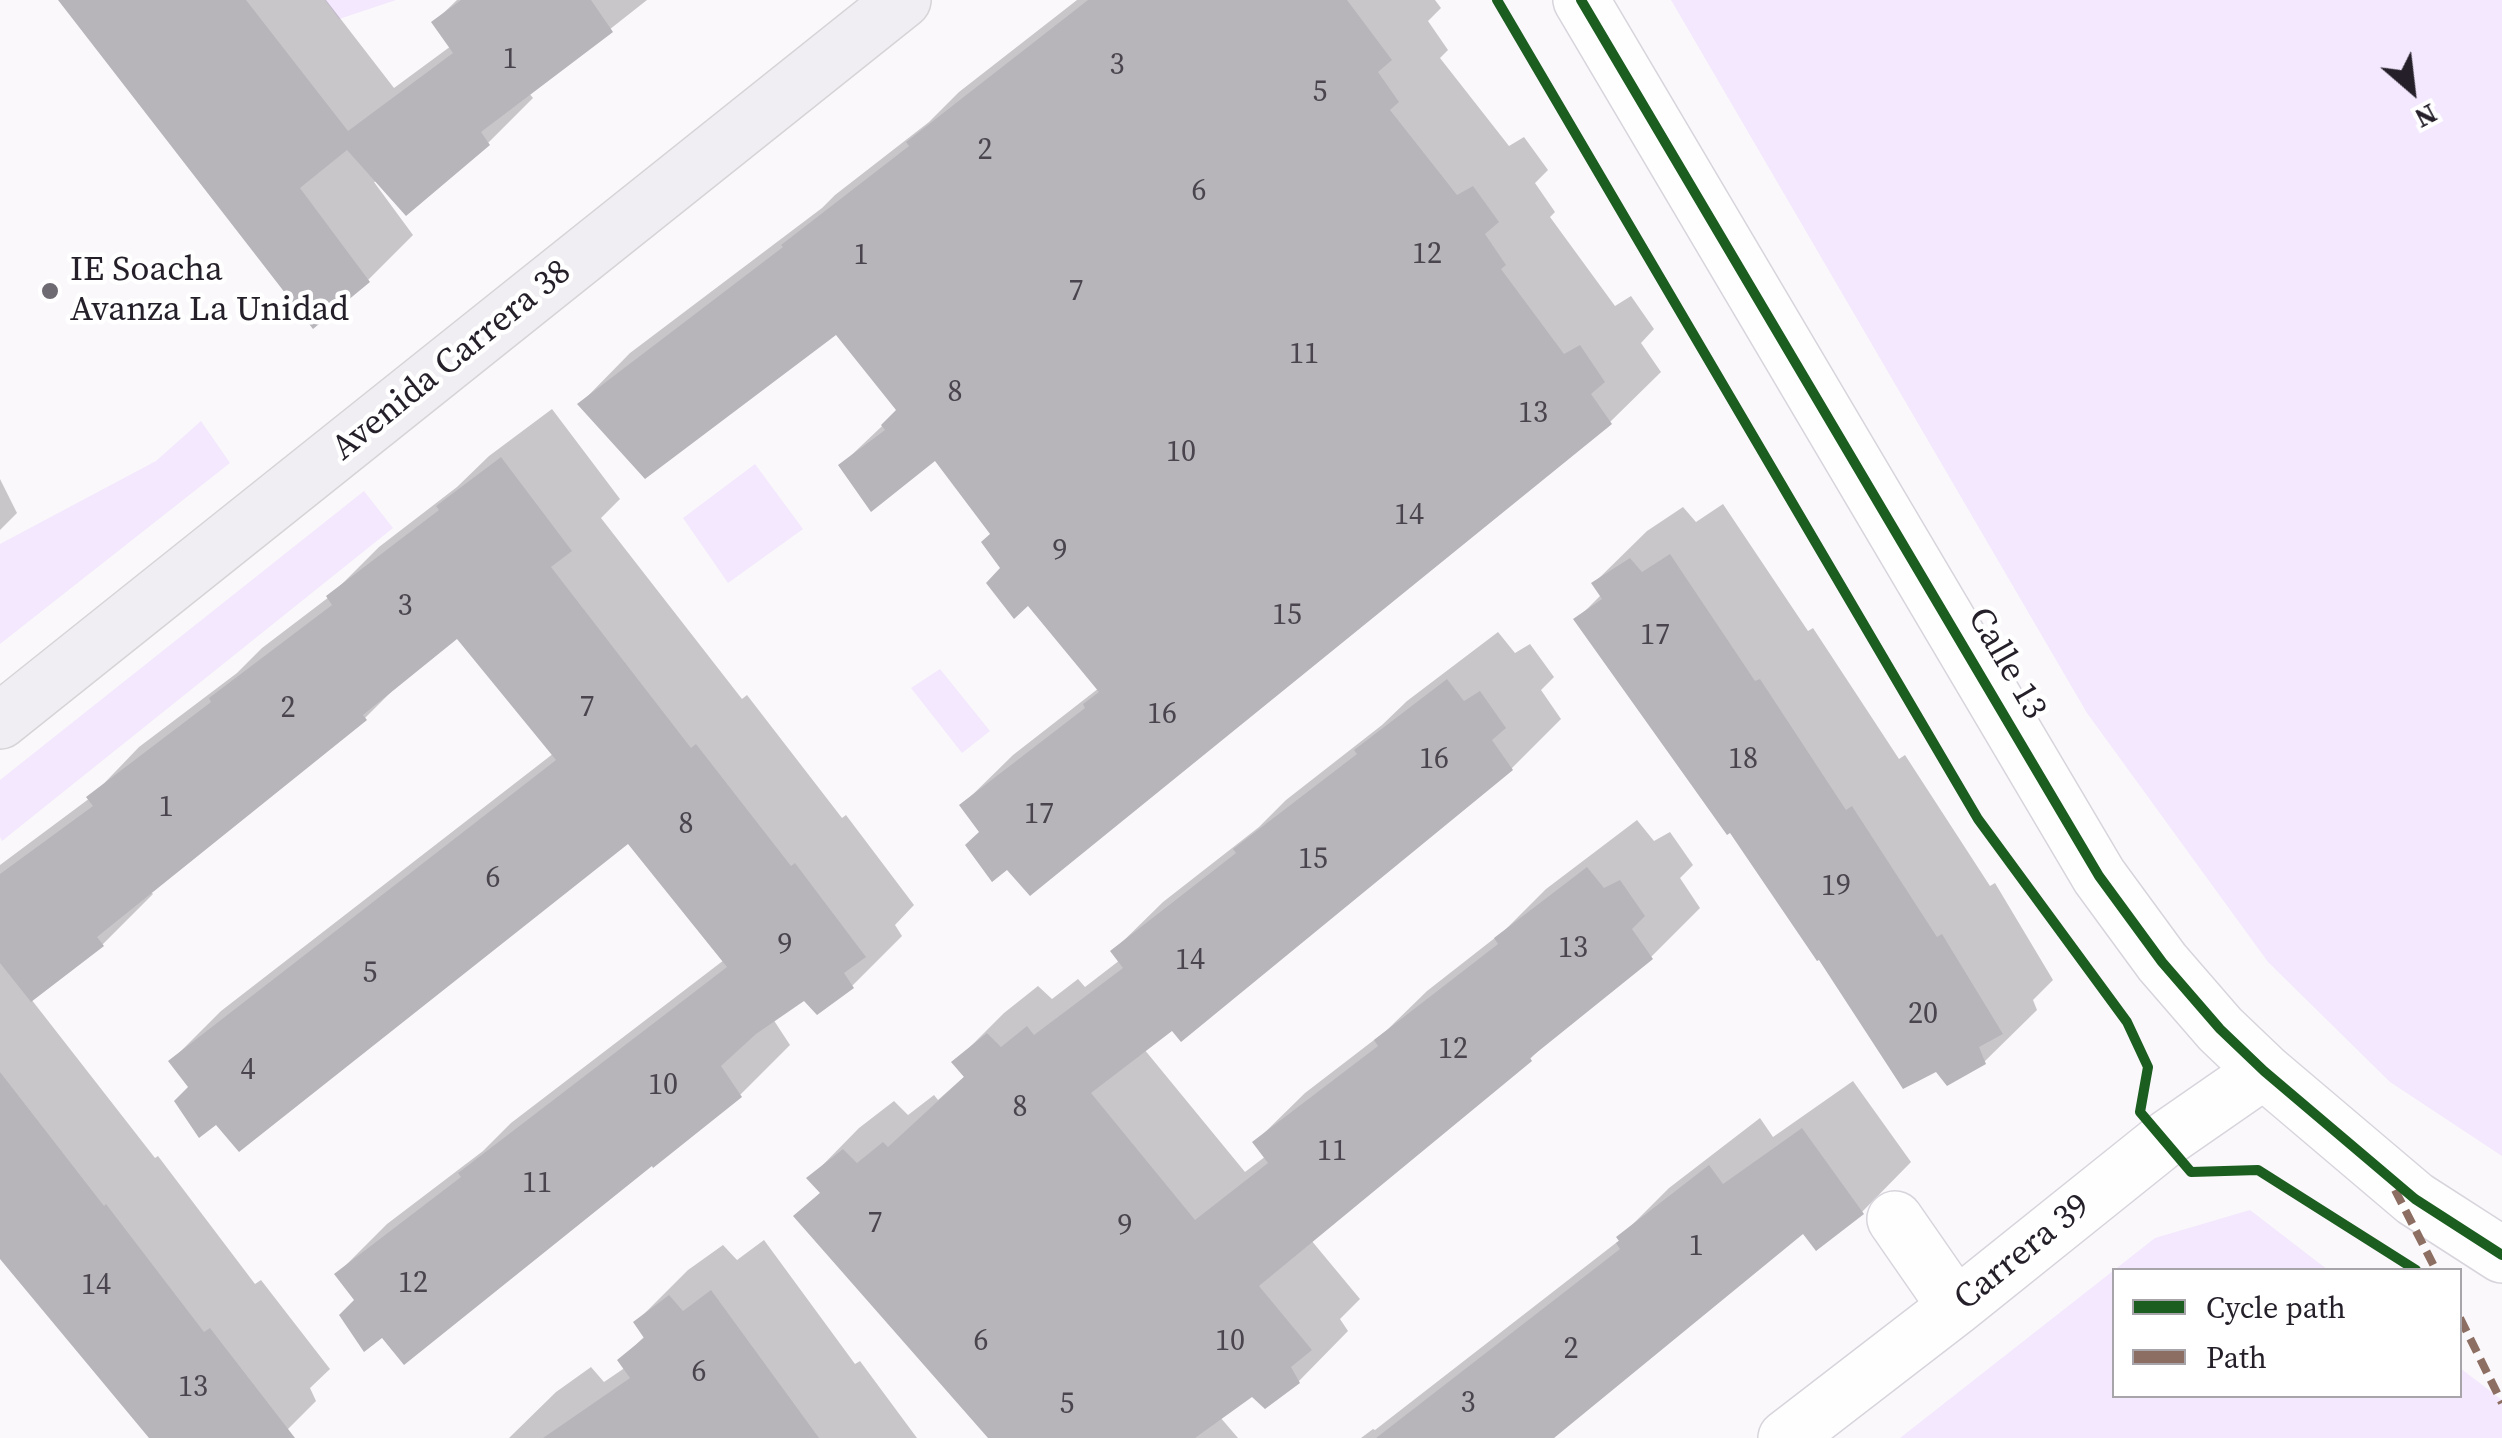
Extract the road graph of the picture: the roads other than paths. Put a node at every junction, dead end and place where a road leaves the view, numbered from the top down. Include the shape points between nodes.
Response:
1 (903, 0) edge
2 (1581, 0) edge
3 (0, 721) edge
4 (2264, 1072) junction
5 (1895, 1220) dead end
6 (2502, 1255) edge
7 (1956, 1307) junction
8 (1786, 1438) edge

1 - 3 main road, Avenida Carrera 38
2 - 4 street, Calle 13 via 2099,876 2162,962
4 - 6 street, Calle 13 via 2415,1199
4 - 7 street, Carrera 39 via 2163,1141
5 - 7 street
7 - 8 street, Carrera 39

